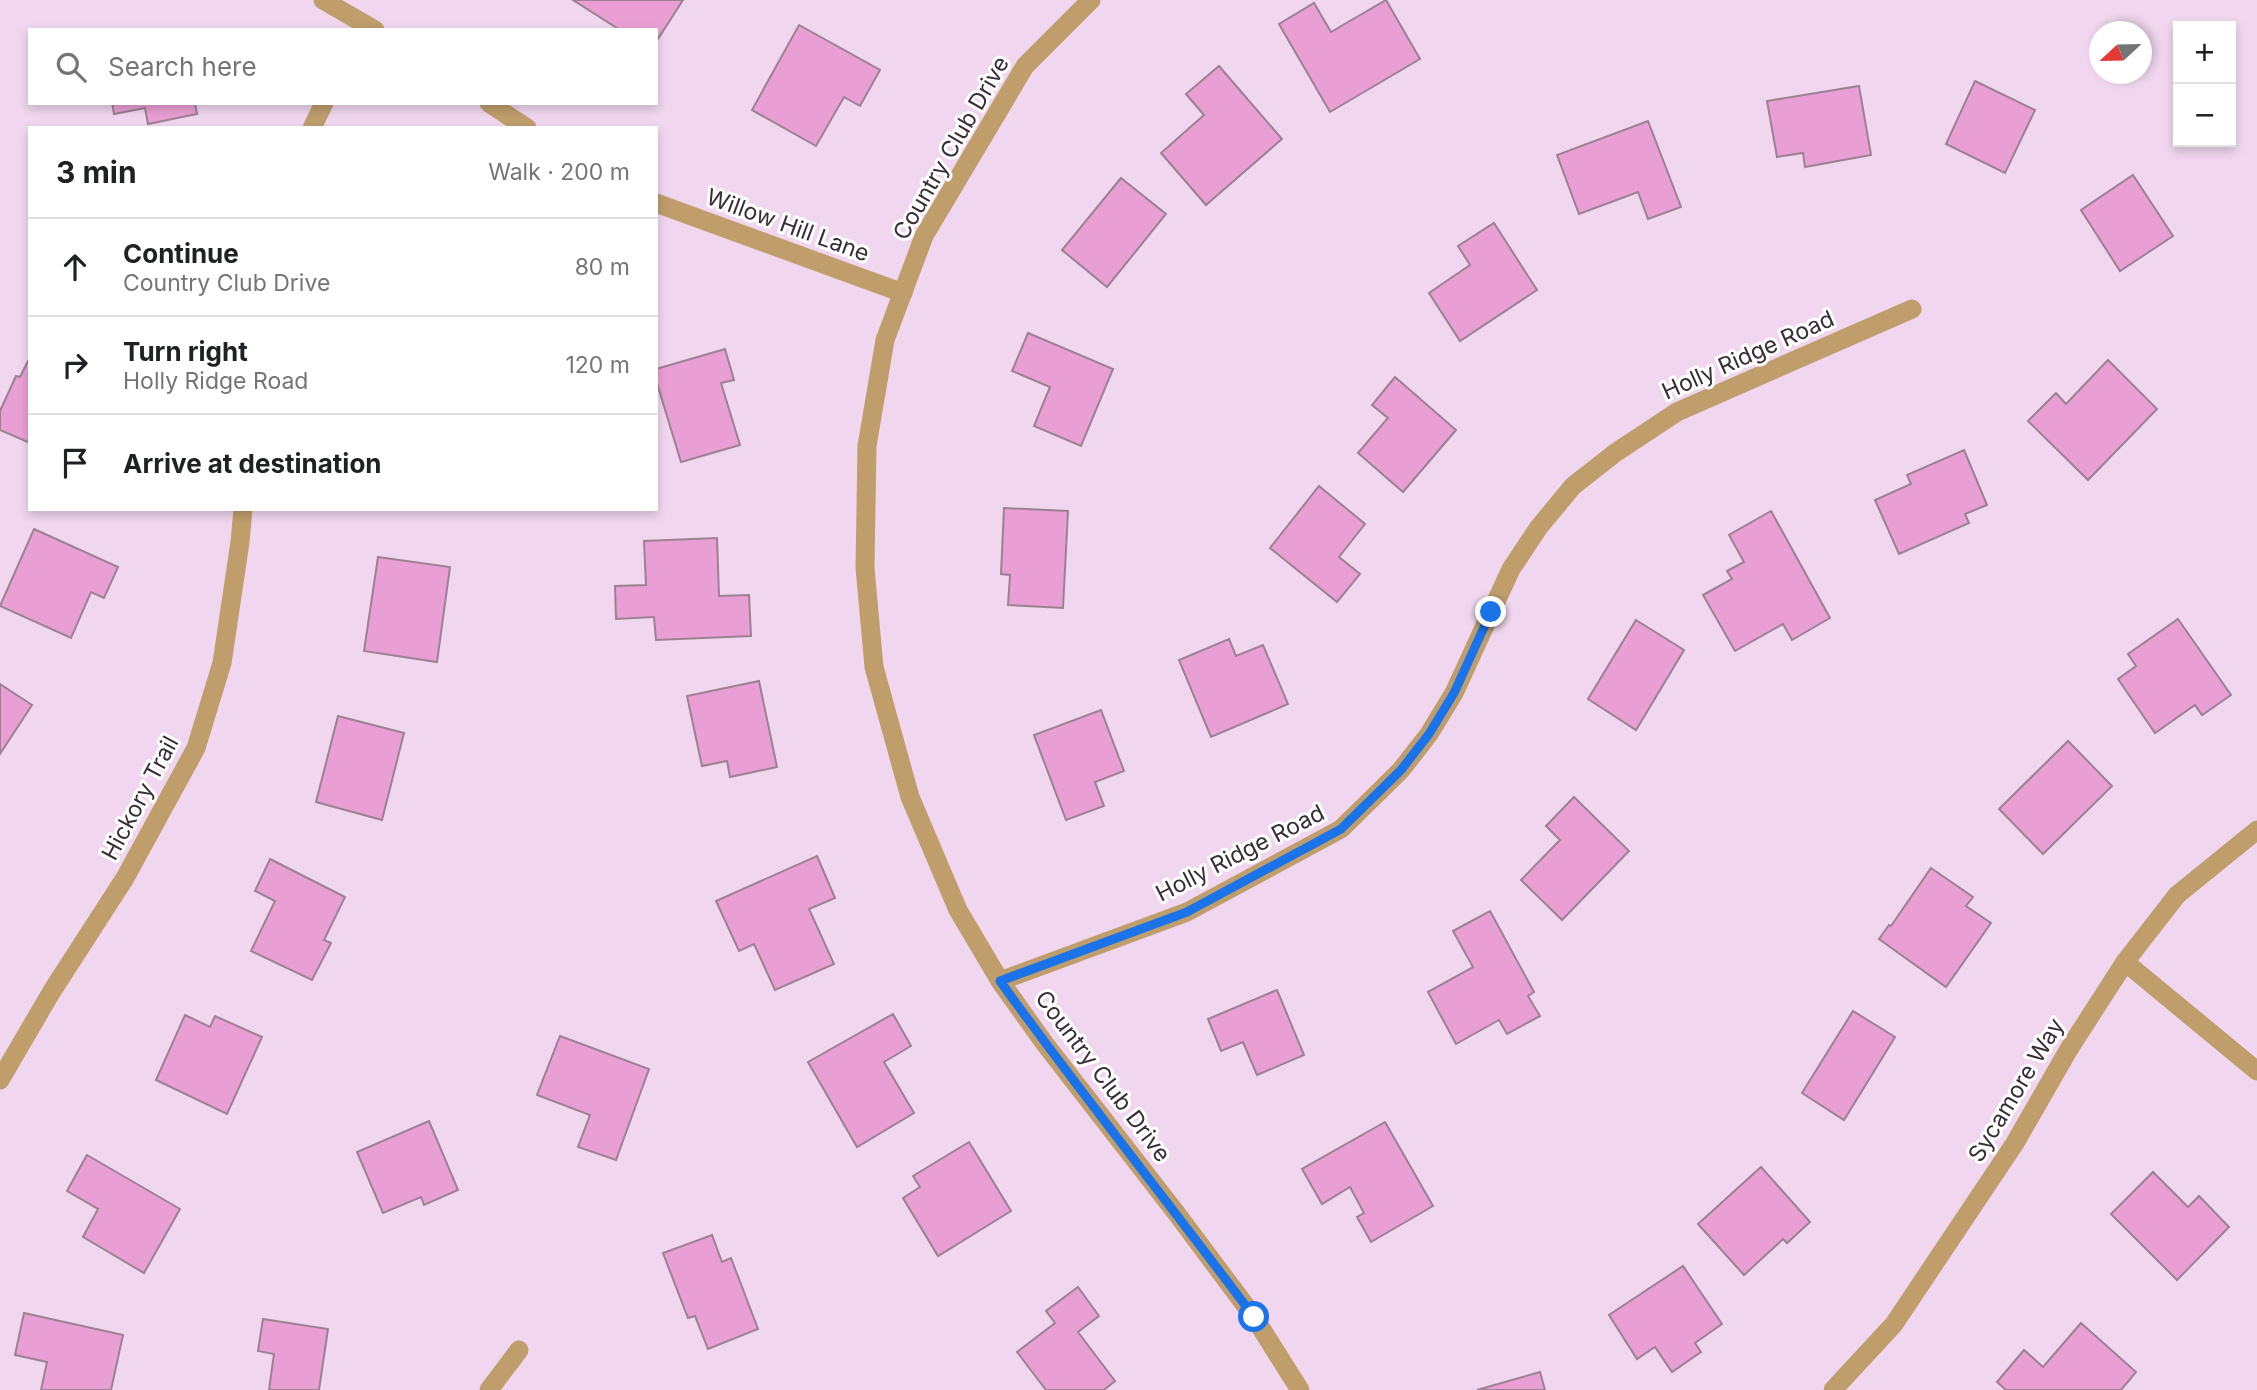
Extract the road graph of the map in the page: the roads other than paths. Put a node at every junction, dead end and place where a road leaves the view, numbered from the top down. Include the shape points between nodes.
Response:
1 (323, 0) edge
2 (1091, 0) edge
3 (364, 27) edge
4 (323, 105) edge
5 (492, 105) edge
6 (313, 126) edge
7 (524, 126) edge
8 (658, 205) edge
9 (902, 293) junction
10 (1912, 309) dead end
11 (243, 511) edge
12 (2257, 830) edge
13 (2125, 962) junction
14 (1000, 981) junction
15 (2257, 1071) edge
16 (0, 1080) edge
17 (519, 1350) dead end
18 (489, 1390) edge
19 (1300, 1390) edge
20 (1833, 1390) edge

1 - 3 street
2 - 9 street, Country Club Drive via 1026,66 924,236
4 - 6 street
5 - 7 street
8 - 9 street, Willow Hill Lane
9 - 14 street, Country Club Drive via 885,340 867,446 865,568 874,667 910,797 958,910
10 - 14 street, Holly Ridge Road via 1676,412 1573,486 1511,569 1454,693 1429,734 1401,770 1341,829 1187,912
11 - 16 street, Hickory Trail via 222,663 196,748 125,878
12 - 13 street, Sycamore Way via 2177,895
13 - 15 street
13 - 20 street, Sycamore Way via 2015,1143 1895,1324
14 - 19 street, Country Club Drive via 1254,1317
17 - 18 street

